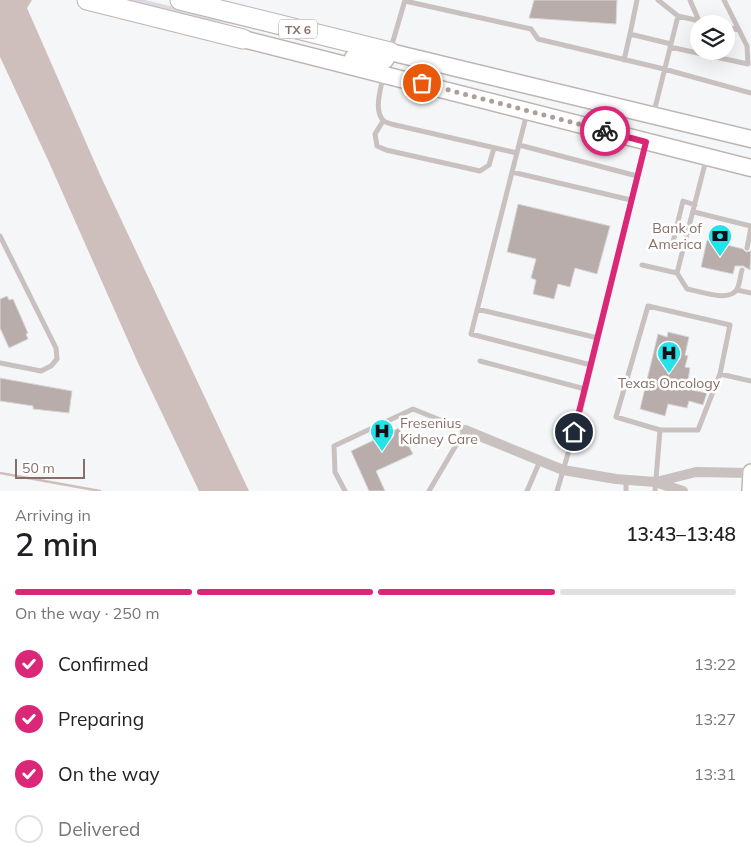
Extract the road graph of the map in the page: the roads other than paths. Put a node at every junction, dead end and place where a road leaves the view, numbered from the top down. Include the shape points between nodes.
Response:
1 (88, 0) edge
2 (180, 0) edge
3 (405, 0) edge
4 (637, 0) edge
5 (658, 0) edge
6 (690, 0) edge
7 (724, 0) edge
8 (697, 15) edge
9 (678, 16) junction
10 (690, 18) edge
11 (735, 29) edge
12 (739, 30) junction
13 (630, 34) junction
14 (243, 38) joint
15 (670, 45) junction
16 (390, 52) junction
17 (624, 60) junction
18 (334, 61) junction
19 (437, 64) junction
20 (748, 64) junction
21 (664, 69) junction
22 (751, 70) edge
23 (384, 74) junction
24 (751, 93) edge
25 (528, 110) junction
26 (654, 115) junction
27 (383, 121) junction
28 (751, 139) edge
29 (646, 142) junction
30 (519, 145) junction
31 (494, 148) junction
32 (517, 153) junction
33 (707, 157) junction
34 (751, 168) edge
35 (512, 172) junction
36 (637, 176) junction
37 (631, 200) junction
38 (696, 205) junction
39 (694, 212) junction
40 (751, 226) edge
41 (0, 236) edge
42 (684, 244) junction
43 (747, 248) dead end
44 (0, 251) edge
45 (8, 252) junction
46 (642, 265) dead end
47 (742, 270) dead end
48 (677, 273) junction
49 (736, 290) junction
50 (751, 293) edge
51 (477, 309) junction
52 (598, 338) junction
53 (480, 361) dead end
54 (0, 363) edge
55 (591, 364) junction
56 (720, 374) junction
57 (751, 381) edge
58 (586, 389) junction
59 (465, 430) junction
60 (660, 430) junction
61 (540, 461) junction
62 (563, 470) junction
63 (751, 473) edge
64 (626, 486) edge
65 (655, 487) edge
66 (345, 491) edge
67 (429, 491) edge
68 (527, 491) edge
69 (557, 491) edge
70 (683, 491) edge
71 (750, 491) edge

1 - 14 highway, TX 6
2 - 16 highway, TX 6
3 - 16 lane
3 - 17 lane via 531,29 538,39
4 - 13 lane
5 - 9 lane
6 - 8 lane
7 - 12 lane
9 - 10 lane
9 - 15 lane
11 - 12 lane
12 - 20 lane via 747,46
13 - 15 lane
13 - 17 lane
14 - 18 main road, TX 6
15 - 20 lane
15 - 21 lane
16 - 18 main road via 385,60 360,56
16 - 19 main road, TX 6
17 - 21 lane
18 - 23 main road, TX 6
19 - 23 main road via 416,70 392,67
19 - 26 main road, TX 6
20 - 22 lane
21 - 24 lane
21 - 26 lane
23 - 25 main road, TX 6
23 - 27 lane via 379,104
25 - 29 main road, TX 6
25 - 30 lane
26 - 28 main road, TX 6
27 - 31 lane
27 - 31 lane via 375,134 377,146 386,150 480,171 489,164
29 - 33 main road, TX 6
29 - 36 lane
30 - 32 lane
30 - 36 lane
31 - 32 lane
32 - 35 lane
33 - 34 main road, TX 6
33 - 38 lane
35 - 37 lane
35 - 51 lane
36 - 37 lane
37 - 52 lane
38 - 39 lane
38 - 42 lane via 683,201 673,242
39 - 40 lane
39 - 42 lane
40 - 43 lane
41 - 45 lane
42 - 48 lane
44 - 45 lane
45 - 54 lane via 56,348 57,359 42,371
46 - 48 lane
47 - 49 lane
48 - 49 lane via 687,289 722,296 730,296
49 - 50 lane
51 - 52 lane
51 - 55 lane via 471,334
52 - 55 lane
53 - 58 lane
55 - 58 lane
56 - 57 lane
56 - 60 lane via 698,430
56 - 60 lane via 730,325 648,306 616,417
58 - 62 lane
59 - 61 street
59 - 66 lane via 413,409 334,446 335,472
59 - 67 lane
60 - 65 lane
61 - 62 street
61 - 68 lane
62 - 64 street
62 - 69 lane
63 - 65 street via 696,472
63 - 71 main road
64 - 65 street
65 - 70 street

